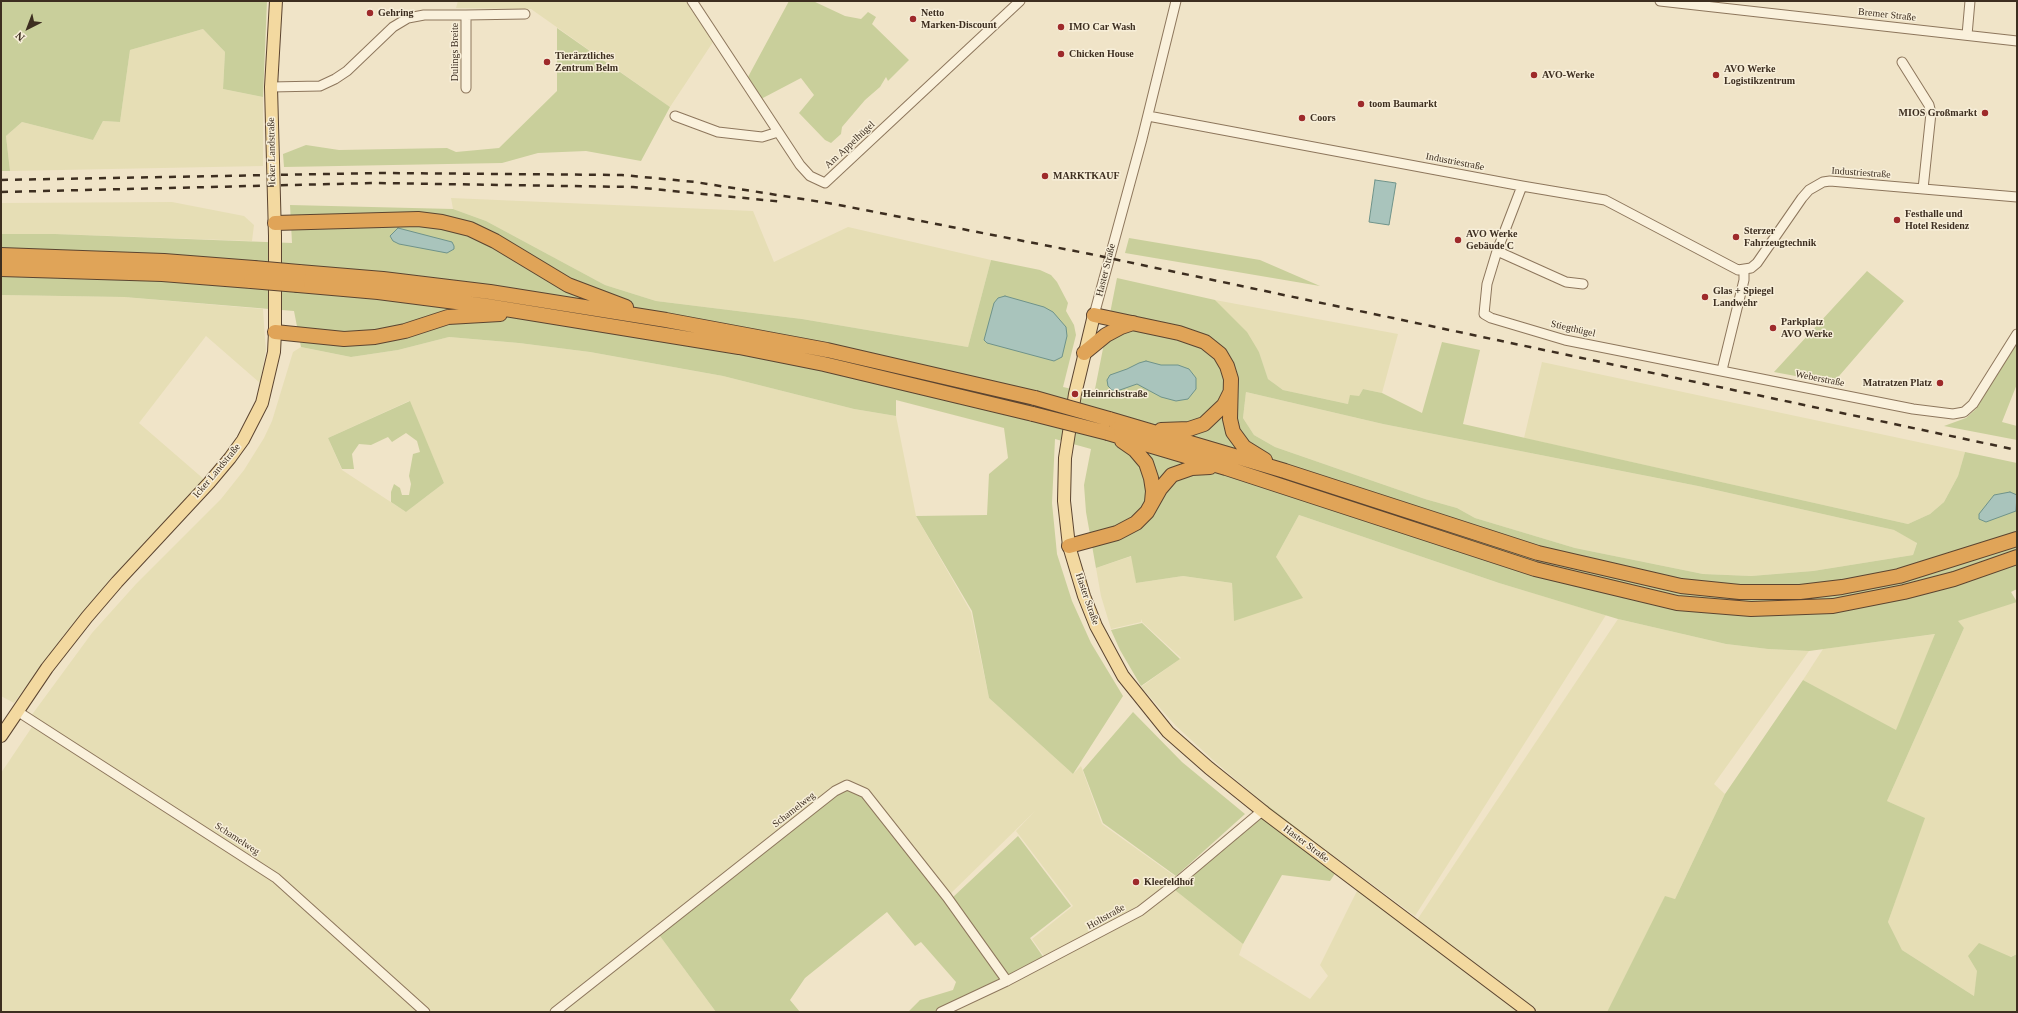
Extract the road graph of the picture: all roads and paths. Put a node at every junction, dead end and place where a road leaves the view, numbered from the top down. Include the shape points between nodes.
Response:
1 (276, 1) edge
2 (692, 1) edge
3 (1020, 1) edge
4 (1176, 1) edge
5 (1660, 1) edge
6 (1970, 1) edge
7 (525, 14) dead end
8 (466, 15) junction
9 (1966, 35) junction
10 (2017, 41) edge
11 (1902, 62) dead end
12 (271, 87) junction
13 (466, 88) dead end
14 (675, 116) dead end
15 (1148, 116) junction
16 (778, 132) junction
17 (1522, 186) junction
18 (1922, 189) junction
19 (2017, 197) edge
20 (275, 223) junction
21 (1497, 251) junction
22 (1, 255) edge
23 (1, 269) edge
24 (1744, 270) junction
25 (252, 275) junction
26 (298, 279) junction
27 (1582, 284) dead end
28 (521, 312) junction
29 (1094, 315) junction
30 (666, 320) junction
31 (1134, 323) junction
32 (275, 332) junction
33 (2017, 334) edge
34 (1084, 353) junction
35 (1722, 370) junction
36 (1231, 391) junction
37 (1108, 426) junction
38 (1151, 431) junction
39 (1226, 468) junction
40 (1285, 472) junction
41 (1151, 504) junction
42 (2017, 540) edge
43 (1069, 546) junction
44 (2017, 557) edge
45 (17, 711) junction
46 (1, 736) edge
47 (1262, 811) junction
48 (1007, 981) junction
49 (425, 1012) edge
50 (555, 1012) edge
51 (941, 1012) edge
52 (1529, 1012) edge

1 - 12 main road, Icker Landstraße
2 - 16 street, Am Appelhügel
3 - 16 street, Am Appelhügel via 825,183 810,176
4 - 15 street, Haster Straße
5 - 9 street, Bremer Straße
6 - 9 street
7 - 8 street, Dulings Breite
8 - 12 street, Dulings Breite via 424,15 408,18 394,27 347,72 335,79 320,86
8 - 13 street, Dulings Breite
9 - 10 street, Bremer Straße
11 - 18 street via 1929,105 1931,113
12 - 20 main road, Icker Landstraße
14 - 16 street via 718,132 762,137
15 - 17 street, Industriestraße
15 - 29 street, Haster Straße
17 - 21 street, Stiegthügel
17 - 24 street, Industriestraße via 1606,200 1729,266
18 - 19 street, Industriestraße
18 - 24 street, Industriestraße via 1830,181 1816,185 1802,198 1757,263
20 - 30 highway via 418,219 442,222 470,229 495,241 568,285 618,305
20 - 32 main road, Icker Landstraße
21 - 27 street via 1566,282
21 - 35 street, Stiegthügel via 1487,284 1484,314 1565,340
22 - 25 highway via 164,260
23 - 25 highway
24 - 35 street via 1744,280
25 - 26 highway, bridge
26 - 28 highway
26 - 30 highway via 383,279 490,292
28 - 32 highway via 448,318 375,337 344,339
28 - 37 highway, bridge via 739,347 824,364 1033,414
29 - 31 highway
29 - 34 main road, Haster Straße
30 - 37 highway, bridge via 827,350 1035,398
31 - 34 highway via 1106,335
31 - 36 highway via 1205,342 1220,354 1228,366
32 - 45 main road, Icker Landstraße via 274,352 262,403 243,440 209,483 83,622
33 - 35 street, Weberstraße via 1973,404 1964,412 1953,414 1913,409
34 - 43 main road, Haster Straße via 1065,458 1064,501
36 - 38 highway via 1224,405 1204,424 1189,429
36 - 40 highway via 1230,419 1233,432 1244,447
37 - 38 highway
37 - 39 highway
37 - 41 highway via 1146,463 1153,491
38 - 40 highway
39 - 41 highway via 1199,467 1182,470 1172,475 1160,488
39 - 44 highway via 1535,569 1678,603 1751,609 1833,606 1954,579
40 - 42 highway via 1538,553 1673,585 1740,592 1800,592 1842,587 1900,576
41 - 43 highway via 1136,524 1117,533
43 - 47 main road, Haster Straße via 1096,626 1126,681 1168,732
45 - 46 main road, Icker Landstraße
45 - 49 street, Schamelweg via 276,878
47 - 48 street, Holtstraße via 1140,911
47 - 52 main road, Haster Straße
48 - 50 street, Schamelweg via 947,898 865,793 848,785 835,791
48 - 51 street, Holtstraße

